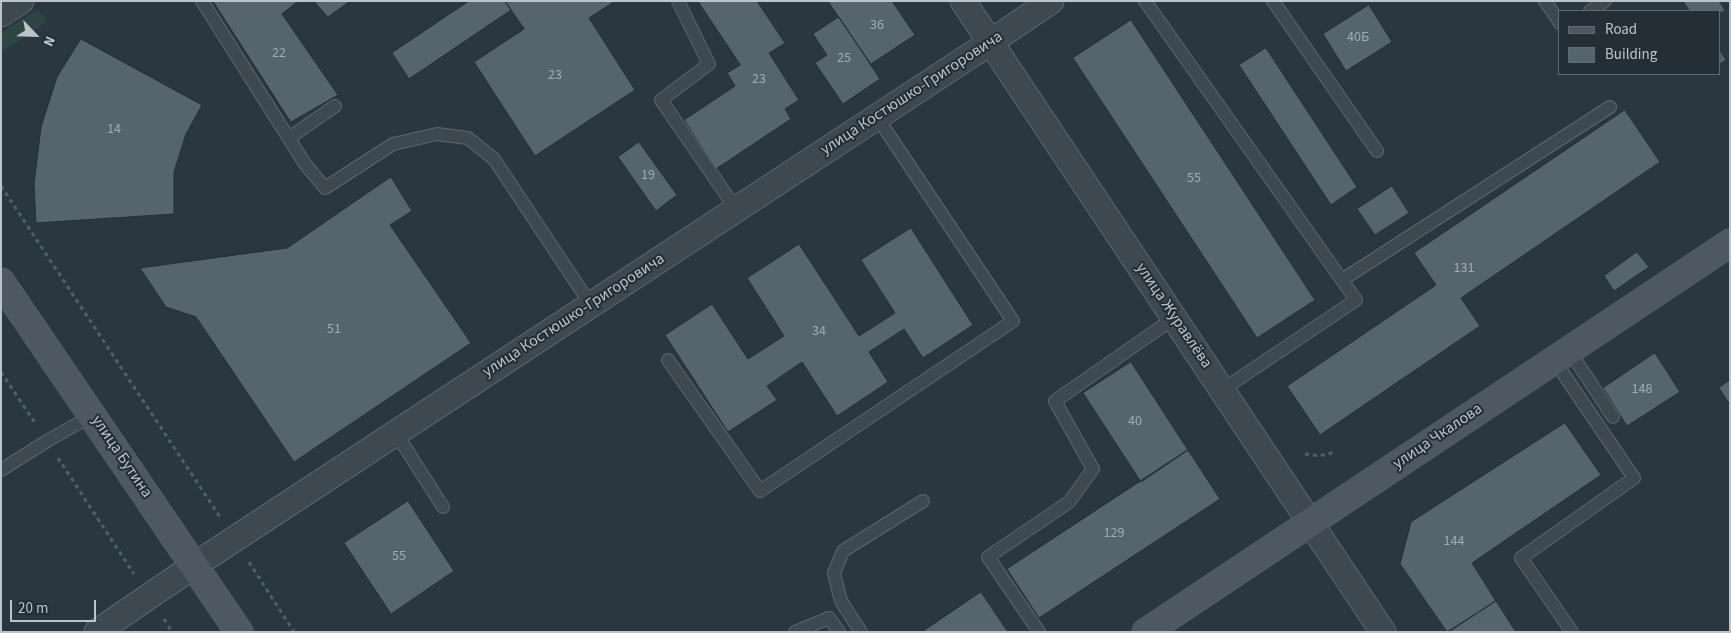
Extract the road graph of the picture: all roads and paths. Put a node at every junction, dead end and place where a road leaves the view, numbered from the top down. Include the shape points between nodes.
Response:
1 (21, 1) edge
2 (202, 1) edge
3 (678, 1) edge
4 (963, 1) edge
5 (1051, 1) edge
6 (1145, 1) edge
7 (1273, 1) edge
8 (1545, 1) edge
9 (1605, 1) edge
10 (1592, 10) edge
11 (1, 14) edge
12 (1558, 20) edge
13 (991, 42) junction
14 (336, 106) dead end
15 (1610, 107) dead end
16 (877, 117) junction
17 (289, 138) junction
18 (1377, 151) dead end
19 (1, 186) edge
20 (736, 209) junction
21 (1730, 244) edge
22 (1342, 280) junction
23 (1, 282) edge
24 (591, 305) junction
25 (1174, 318) junction
26 (1562, 355) junction
27 (668, 360) dead end
28 (1, 372) edge
29 (1222, 390) junction
30 (93, 415) junction
31 (1613, 417) dead end
32 (396, 433) junction
33 (47, 441) junction
34 (1336, 452) dead end
35 (1305, 454) dead end
36 (1, 470) edge
37 (923, 501) dead end
38 (443, 507) dead end
39 (1310, 522) junction
40 (235, 540) junction
41 (195, 565) junction
42 (149, 597) junction
43 (97, 632) edge
44 (172, 632) edge
45 (239, 632) edge
46 (294, 632) edge
47 (796, 632) edge
48 (839, 632) edge
49 (861, 632) edge
50 (1039, 632) edge
51 (1146, 632) edge
52 (1383, 632) edge
53 (1572, 632) edge

1 - 11 street
2 - 17 lane
3 - 20 lane via 710,64 661,100
4 - 13 street, улица Журавлёва
5 - 13 street, улица Костюшко-Григоровича
6 - 22 lane
7 - 18 lane
8 - 12 lane
9 - 10 lane
13 - 16 street, улица Костюшко-Григоровича
13 - 25 street, улица Журавлёва
14 - 17 lane
15 - 22 lane
16 - 20 street, улица Костюшко-Григоровича
16 - 27 lane via 1013,321 760,491
17 - 24 lane via 325,188 392,144 437,134 468,138 494,159
19 - 40 path
20 - 24 street, улица Костюшко-Григоровича
21 - 26 main road, улица Чкалова
22 - 29 lane via 1356,300
23 - 30 main road, улица Бутина
24 - 32 street, улица Костюшко-Григоровича
25 - 29 street, улица Журавлёва
25 - 50 lane via 1054,401 1092,469 1070,502 988,557
26 - 31 lane
26 - 39 main road, улица Чкалова
26 - 53 lane via 1634,478 1521,558
28 - 33 path
29 - 39 street, улица Журавлёва
30 - 33 lane
30 - 41 main road, улица Бутина
32 - 38 lane
32 - 40 street, улица Костюшко-Григоровича
33 - 36 lane
33 - 42 path
34 - 35 path via 1319,456
37 - 49 lane via 843,551 834,573 841,601
39 - 51 main road, улица Чкалова
39 - 52 street, улица Журавлёва
40 - 41 street, улица Костюшко-Григоровича
40 - 46 path
41 - 42 street, улица Костюшко-Григоровича
41 - 45 main road, улица Бутина
42 - 43 street, улица Костюшко-Григоровича
42 - 44 path
47 - 48 lane via 829,618

